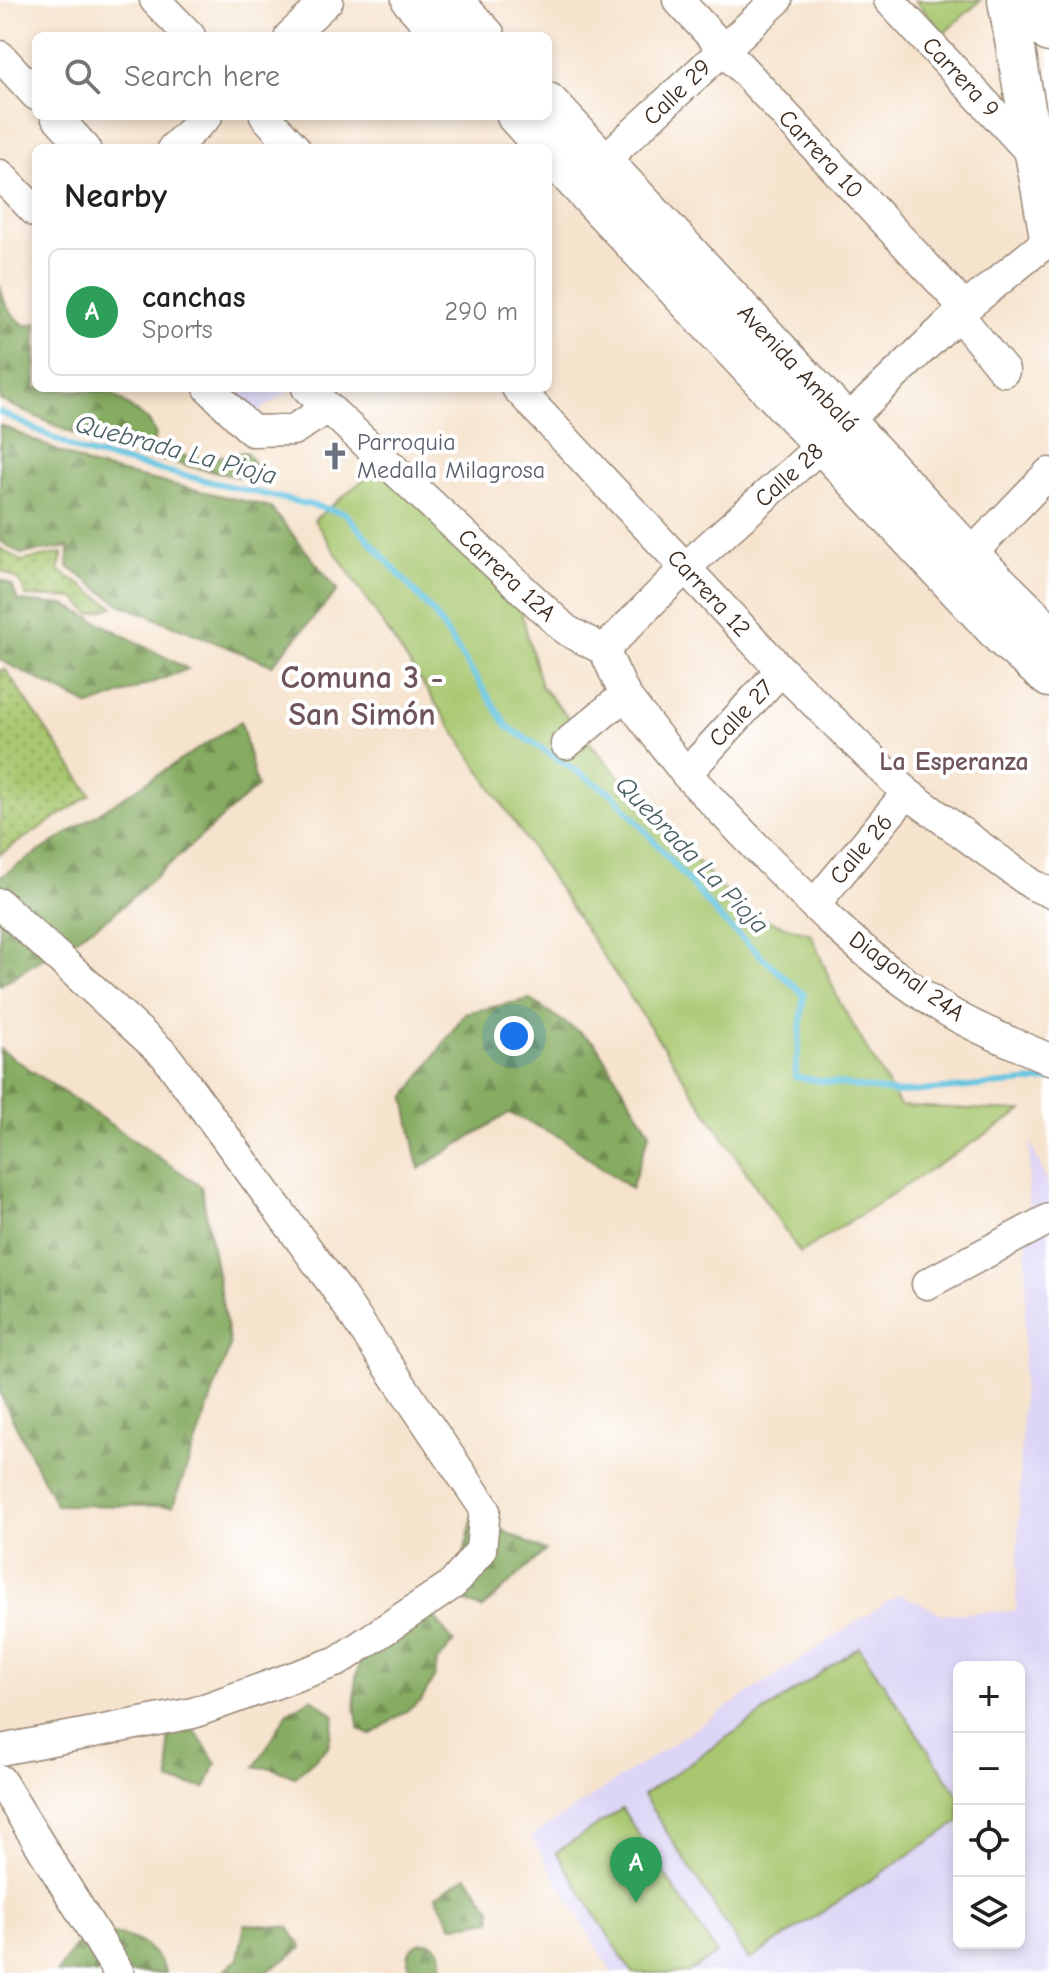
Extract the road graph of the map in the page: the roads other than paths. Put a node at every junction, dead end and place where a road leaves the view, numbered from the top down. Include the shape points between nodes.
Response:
1 (155, 0) edge
2 (328, 0) edge
3 (411, 0) edge
4 (452, 0) edge
5 (678, 0) edge
6 (777, 0) edge
7 (889, 0) edge
8 (1007, 0) edge
9 (1043, 0) edge
10 (186, 32) edge
11 (294, 32) edge
12 (439, 32) edge
13 (482, 32) edge
14 (1049, 33) edge
15 (722, 49) junction
16 (552, 109) edge
17 (60, 120) edge
18 (203, 120) edge
19 (269, 120) edge
20 (520, 120) edge
21 (81, 144) edge
22 (177, 144) edge
23 (291, 144) edge
24 (541, 144) edge
25 (552, 153) edge
26 (1032, 154) junction
27 (590, 172) junction
28 (0, 175) edge
29 (32, 208) edge
30 (1049, 238) edge
31 (961, 311) junction
32 (1004, 371) dead end
33 (213, 392) edge
34 (521, 392) edge
35 (317, 399) edge
36 (835, 433) junction
37 (1049, 473) edge
38 (970, 555) junction
39 (685, 568) junction
40 (1049, 633) edge
41 (604, 650) junction
42 (781, 670) junction
43 (1049, 678) edge
44 (625, 695) junction
45 (566, 744) dead end
46 (694, 765) junction
47 (907, 793) junction
48 (1049, 892) edge
49 (0, 904) edge
50 (814, 905) junction
51 (1049, 1059) edge
52 (1049, 1219) edge
53 (927, 1284) dead end
54 (0, 1750) edge
55 (0, 1780) edge
56 (119, 1973) edge

1 - 10 street
2 - 11 street
3 - 12 main road
4 - 13 main road
5 - 15 street, Carrera 10
6 - 15 street, Calle 29
7 - 26 street, Carrera 9
8 - 26 main road
9 - 14 main road
15 - 27 street, Calle 29
15 - 31 street, Carrera 10
16 - 27 main road, Avenida Ambalá
17 - 21 street
18 - 22 street
19 - 23 street
20 - 24 main road, Avenida Ambalá
25 - 27 main road, Avenida Ambalá
26 - 30 main road
27 - 36 main road, Avenida Ambalá
28 - 29 street
30 - 31 street, Calle 28
31 - 32 street, Carrera 10
31 - 36 street, Calle 28
33 - 35 street via 252,431 293,430
34 - 39 street, Carrera 12
35 - 41 street, Carrera 12A via 566,630
36 - 38 main road, Avenida Ambalá
36 - 39 street, Calle 28
36 - 43 main road, Avenida Ambalá via 1003,638
37 - 38 street
38 - 40 main road, Avenida Ambalá
39 - 41 street, Calle 28
39 - 42 street, Carrera 12
41 - 44 street
42 - 46 street, Calle 27
42 - 47 street, Carrera 12
44 - 45 street
44 - 46 street
46 - 50 street
47 - 48 street, Carrera 12
47 - 50 street, Calle 26
49 - 54 street via 165,1055 335,1287 485,1509 481,1550 453,1584 338,1661 193,1713
50 - 51 street, Diagonal 24A via 896,975 950,1012
52 - 53 street
55 - 56 street

